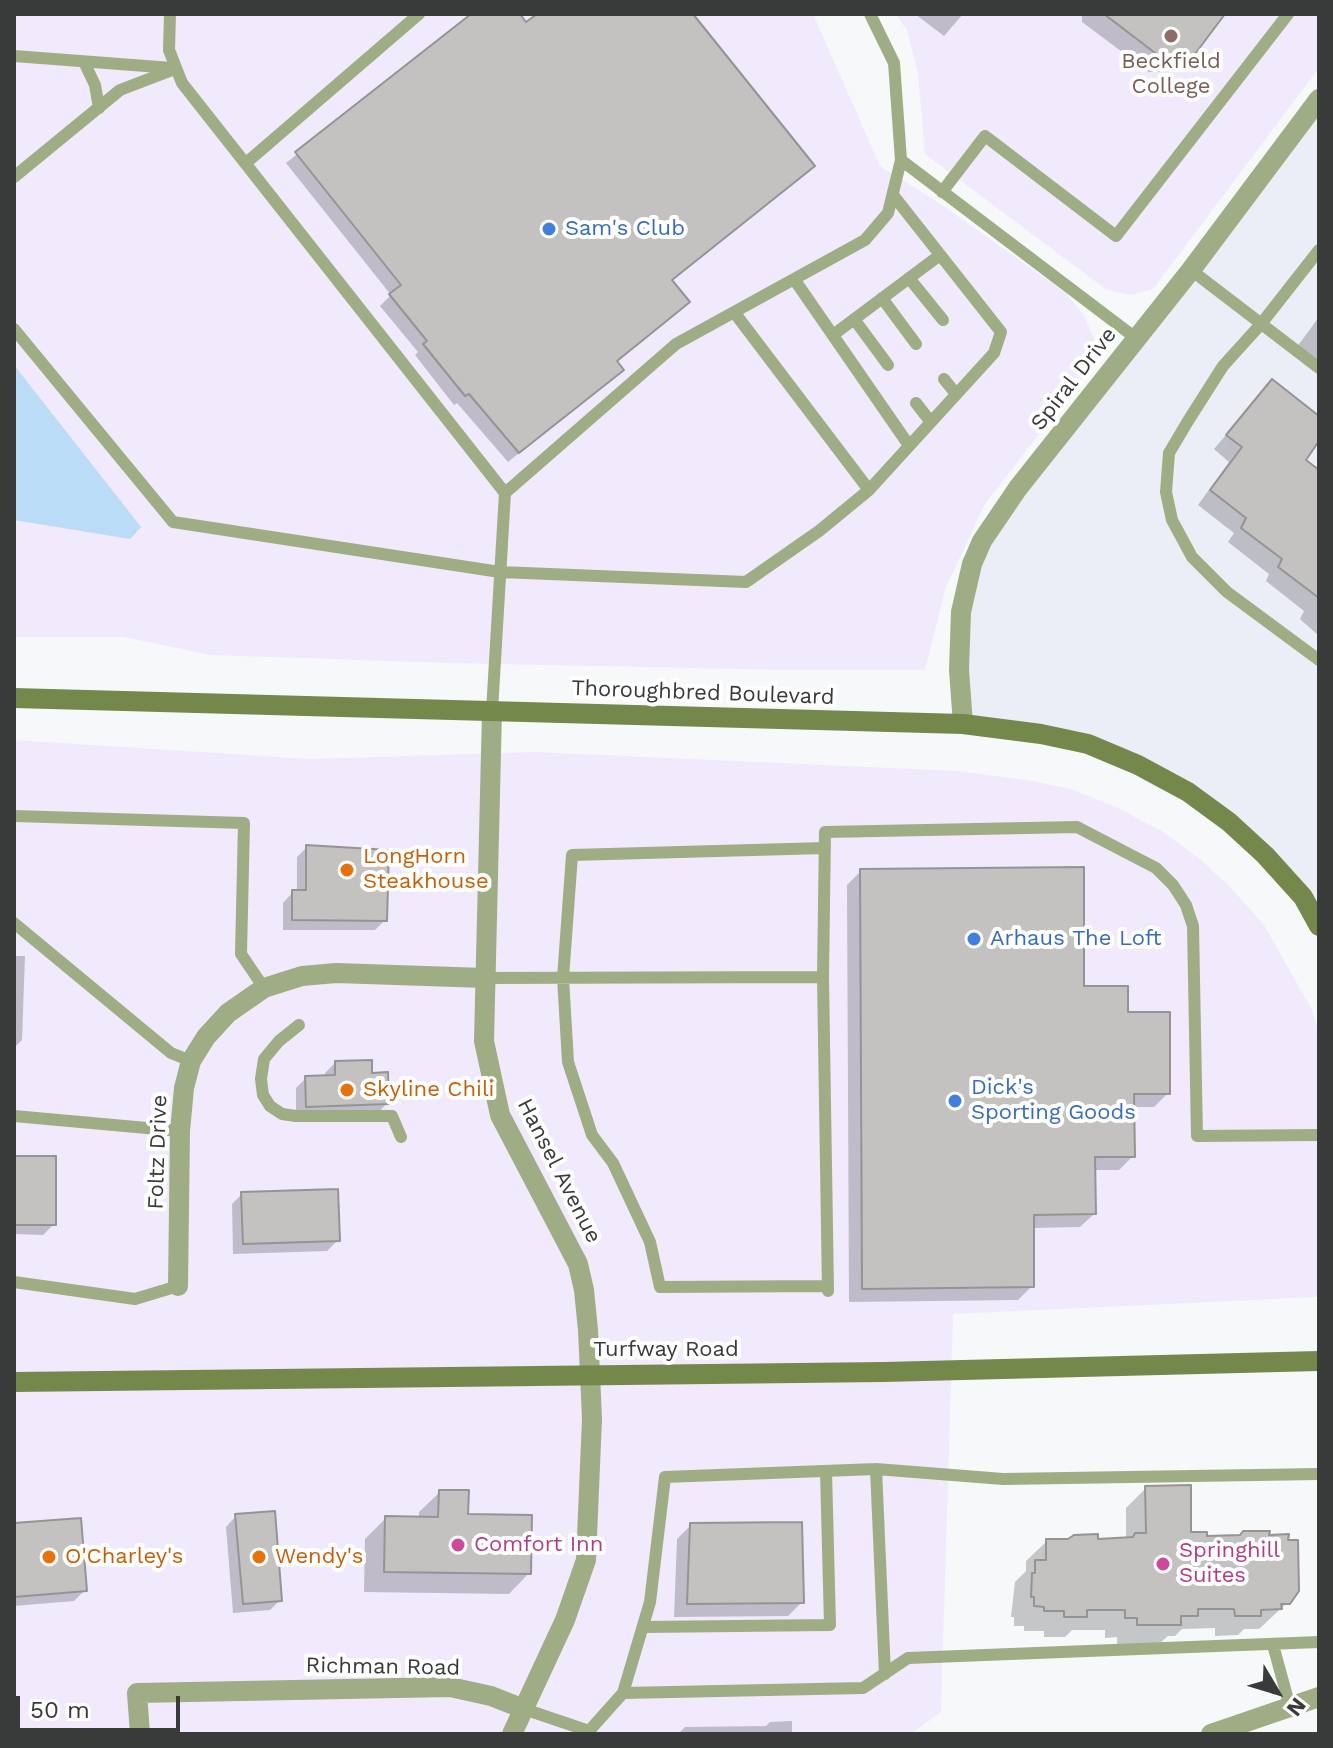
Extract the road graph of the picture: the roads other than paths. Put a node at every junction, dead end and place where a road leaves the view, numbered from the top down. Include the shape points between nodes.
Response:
1 (170, 14) edge
2 (419, 14) edge
3 (870, 14) edge
4 (1288, 14) edge
5 (14, 56) edge
6 (84, 62) junction
7 (175, 69) junction
8 (1319, 99) edge
9 (99, 108) junction
10 (901, 160) junction
11 (246, 163) junction
12 (14, 177) edge
13 (942, 192) junction
14 (893, 195) junction
15 (1319, 250) edge
16 (940, 255) junction
17 (1191, 270) junction
18 (909, 278) junction
19 (794, 279) junction
20 (882, 298) junction
21 (734, 312) junction
22 (854, 319) junction
23 (943, 320) dead end
24 (1261, 324) junction
25 (14, 329) edge
26 (833, 335) junction
27 (1137, 339) junction
28 (916, 344) dead end
29 (970, 358) dead end
30 (888, 365) dead end
31 (1319, 368) edge
32 (978, 370) junction
33 (944, 379) dead end
34 (956, 394) junction
35 (916, 403) dead end
36 (930, 421) junction
37 (908, 444) junction
38 (869, 490) junction
39 (505, 493) junction
40 (500, 572) junction
41 (1319, 660) edge
42 (14, 698) edge
43 (492, 711) junction
44 (963, 724) junction
45 (14, 816) edge
46 (825, 848) junction
47 (1316, 913) edge
48 (14, 923) edge
49 (823, 977) junction
50 (485, 978) junction
51 (563, 978) junction
52 (264, 988) junction
53 (299, 1025) dead end
54 (191, 1061) junction
55 (14, 1116) edge
56 (180, 1131) junction
57 (1319, 1135) edge
58 (401, 1137) dead end
59 (14, 1282) edge
60 (178, 1286) joint
61 (1319, 1361) edge
62 (591, 1374) junction
63 (14, 1382) edge
64 (876, 1469) junction
65 (826, 1471) junction
66 (1319, 1474) edge
67 (643, 1627) junction
68 (1319, 1642) edge
69 (1273, 1645) junction
70 (885, 1674) junction
71 (623, 1693) junction
72 (1319, 1697) edge
73 (1290, 1707) junction
74 (524, 1709) junction
75 (140, 1734) edge
76 (512, 1734) edge
77 (1211, 1734) edge

1 - 7 lane via 169,50
2 - 11 lane
3 - 10 lane via 894,63
4 - 13 lane via 1116,236 985,136
5 - 6 lane
6 - 7 lane
6 - 9 lane
7 - 9 lane via 120,90
7 - 11 lane
8 - 17 street, Spiral Drive
9 - 12 lane
10 - 13 lane
10 - 14 lane
11 - 39 lane
13 - 27 lane
14 - 16 lane
14 - 19 lane via 888,213 865,240
15 - 24 lane
16 - 18 lane
16 - 32 lane via 1001,332 994,353
17 - 24 lane
17 - 27 street, Spiral Drive
18 - 20 lane
18 - 23 lane
19 - 21 lane
19 - 26 lane
20 - 22 lane
20 - 28 lane
21 - 38 lane
21 - 39 lane via 676,344
22 - 26 lane
22 - 30 lane
24 - 31 lane
24 - 41 lane via 1223,366 1169,453 1166,492 1172,520 1192,557 1227,592
25 - 40 lane via 173,522
26 - 37 lane
27 - 44 street, Spiral Drive via 982,541 961,612
29 - 32 lane
32 - 34 lane
33 - 34 lane
34 - 36 lane
35 - 36 lane
36 - 37 lane
37 - 38 lane
38 - 40 lane via 746,582
39 - 40 lane
40 - 43 lane
42 - 43 main road, Thoroughbred Boulevard
43 - 44 main road, Thoroughbred Boulevard
43 - 50 street, Hansel Avenue
44 - 47 main road, Thoroughbred Boulevard via 1088,744 1138,765 1229,822
45 - 52 lane via 244,823 241,954
46 - 49 lane
46 - 51 lane via 572,855
46 - 57 lane via 825,832 1077,827 1135,855 1173,885 1193,926 1197,1136
48 - 54 lane via 171,1053
49 - 51 lane
49 - 51 lane via 828,1288 660,1287 650,1242 613,1163 592,1135 568,1062
50 - 51 lane
50 - 52 street, Foltz Drive via 336,973
50 - 62 street, Hansel Avenue via 484,1041 500,1115 578,1264
52 - 54 street, Foltz Drive via 228,1013
53 - 58 lane via 264,1059 263,1095 270,1106 296,1116 392,1116
54 - 56 street, Foltz Drive
55 - 56 lane
56 - 60 street, Foltz Drive
59 - 60 lane via 135,1299
61 - 62 main road, Turfway Road
62 - 63 main road, Turfway Road
62 - 74 street, Hansel Avenue via 586,1560
64 - 65 lane
64 - 66 lane via 1003,1479
64 - 70 lane
65 - 67 lane via 665,1477
65 - 67 lane via 830,1625
67 - 71 lane
68 - 69 lane
69 - 70 lane via 908,1658
69 - 73 lane
70 - 71 lane via 863,1688
71 - 74 lane via 589,1731
72 - 73 street
73 - 77 street
74 - 75 street, Richman Road via 450,1687 137,1693
74 - 76 street, Hansel Avenue

